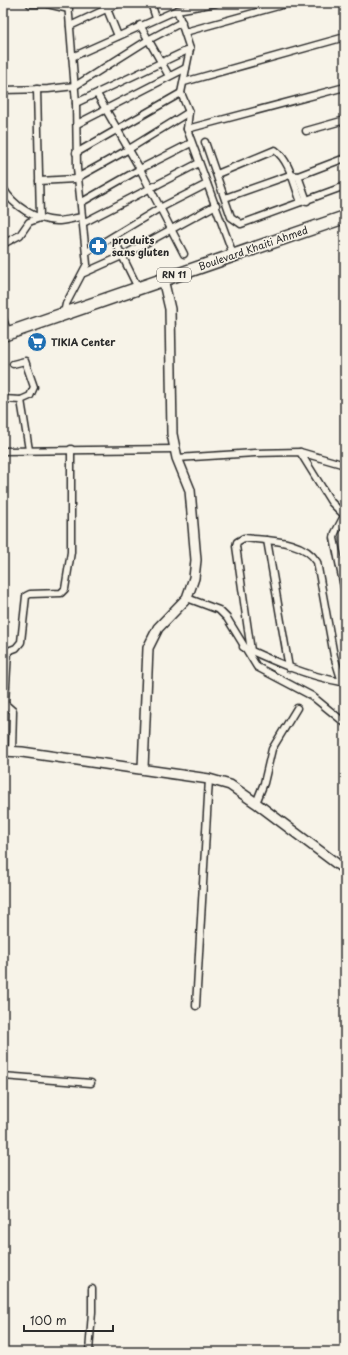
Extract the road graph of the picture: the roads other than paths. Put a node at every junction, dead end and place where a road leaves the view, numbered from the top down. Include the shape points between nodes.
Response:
1 (30, 3) edge
2 (119, 3) edge
3 (151, 3) edge
4 (216, 3) edge
5 (289, 3) edge
6 (47, 4) edge
7 (69, 6) edge
8 (107, 9) junction
9 (177, 10) junction
10 (156, 18) junction
11 (182, 22) junction
12 (140, 25) junction
13 (70, 26) junction
14 (185, 32) junction
15 (118, 36) junction
16 (345, 37) edge
17 (148, 40) junction
18 (190, 49) junction
19 (72, 57) junction
20 (162, 62) junction
21 (186, 68) junction
22 (169, 76) junction
23 (184, 82) junction
24 (74, 86) junction
25 (345, 87) edge
26 (37, 89) junction
27 (3, 90) edge
28 (181, 93) junction
29 (96, 94) junction
30 (76, 103) junction
31 (105, 109) junction
32 (189, 112) junction
33 (345, 120) edge
34 (77, 124) junction
35 (117, 129) junction
36 (187, 129) junction
37 (306, 132) dead end
38 (205, 142) dead end
39 (191, 143) junction
40 (129, 149) junction
41 (76, 153) junction
42 (345, 158) edge
43 (199, 163) junction
44 (140, 169) junction
45 (216, 174) junction
46 (290, 175) junction
47 (298, 176) junction
48 (78, 177) junction
49 (39, 181) junction
50 (207, 184) junction
51 (345, 186) edge
52 (3, 188) edge
53 (150, 188) junction
54 (5, 194) edge
55 (225, 198) junction
56 (307, 201) junction
57 (82, 202) junction
58 (301, 202) junction
59 (216, 205) junction
60 (160, 208) junction
61 (345, 217) edge
62 (40, 218) junction
63 (82, 220) junction
64 (171, 229) junction
65 (113, 237) junction
66 (3, 244) edge
67 (87, 252) junction
68 (184, 254) dead end
69 (233, 254) junction
70 (122, 256) junction
71 (84, 273) junction
72 (163, 279) junction
73 (138, 288) junction
74 (64, 312) junction
75 (3, 319) edge
76 (5, 334) edge
77 (13, 364) dead end
78 (3, 400) edge
79 (21, 400) junction
80 (71, 449) junction
81 (29, 450) junction
82 (3, 451) edge
83 (300, 452) junction
84 (176, 454) junction
85 (345, 465) edge
86 (345, 516) edge
87 (268, 540) junction
88 (345, 592) edge
89 (187, 598) junction
90 (243, 647) junction
91 (251, 651) junction
92 (289, 668) junction
93 (344, 681) edge
94 (297, 708) dead end
95 (345, 723) edge
96 (8, 751) edge
97 (143, 768) junction
98 (209, 779) junction
99 (256, 803) junction
100 (345, 870) edge
101 (196, 1006) dead end
102 (3, 1076) edge
103 (91, 1082) dead end
104 (92, 1289) dead end
105 (89, 1352) edge

1 - 6 street
2 - 8 street
3 - 10 street
4 - 9 street
5 - 14 street
6 - 7 street
7 - 13 street
8 - 13 street
8 - 15 street
9 - 10 street
9 - 11 street
10 - 12 street
11 - 14 street
11 - 17 street
12 - 15 street
12 - 17 street
13 - 19 street
14 - 18 street
15 - 19 street
16 - 23 street
17 - 20 street
17 - 24 street
18 - 20 street
18 - 21 street
19 - 24 street
20 - 22 street
20 - 29 street
21 - 22 street
21 - 23 street
22 - 31 street
23 - 28 street
24 - 26 street
24 - 30 street
25 - 36 street
26 - 27 street
26 - 49 street
28 - 32 street
28 - 35 street
29 - 30 street
29 - 31 street
30 - 34 street
31 - 34 street
31 - 35 street
32 - 36 street
32 - 40 street
33 - 37 street
34 - 41 street
35 - 40 street
35 - 41 street
36 - 39 street
38 - 45 street
39 - 43 street
39 - 44 street
40 - 44 street
40 - 48 street
41 - 48 street
42 - 47 street
43 - 50 street
43 - 53 street
44 - 53 street
44 - 57 street
45 - 46 street via 275,150 282,155
45 - 55 street
46 - 47 street
46 - 55 street
46 - 58 street
47 - 56 street
48 - 49 street
48 - 57 street
49 - 62 street
50 - 59 street
50 - 60 street
51 - 56 street
52 - 54 street
53 - 60 street
53 - 63 street
54 - 62 street via 25,211
55 - 58 street via 231,217 241,224
56 - 58 street
57 - 63 street
59 - 64 street
59 - 69 street
60 - 64 street
60 - 65 street
61 - 69 highway, Boulevard Khaiti Ahmed / RN 11
62 - 63 street via 58,221
62 - 66 street via 29,222 20,235
63 - 67 street
64 - 68 street
64 - 70 street
65 - 67 street
65 - 70 street
67 - 71 street
69 - 72 highway, Boulevard Khaiti Ahmed / RN 11
70 - 71 street
70 - 73 street
71 - 74 street
72 - 73 highway, Boulevard Khaiti Ahmed / RN 11
72 - 84 street via 170,309 172,434
73 - 74 highway, Boulevard Khaiti Ahmed / RN 11
74 - 76 highway, Boulevard Khaiti Ahmed / RN 11
75 - 76 street
77 - 79 street via 25,361 34,387 30,396
78 - 79 street
79 - 81 street
80 - 81 street
80 - 84 street
80 - 96 street via 70,552 65,589 62,593 26,596 21,642 16,648 8,651 5,704 13,711
81 - 82 street
83 - 84 street
83 - 85 street
83 - 86 street via 331,502
84 - 89 street via 190,490 196,560 194,578
86 - 88 street via 334,538
87 - 91 street via 244,538 237,542 236,546
87 - 92 street
87 - 93 street via 297,545 317,562 334,656
89 - 90 street via 219,610
89 - 97 street via 158,628 148,648
90 - 91 street
90 - 95 street via 257,667 312,696
91 - 92 street
92 - 93 street via 316,677
94 - 99 street via 272,748 264,783
96 - 97 street
97 - 98 street
98 - 99 street via 230,786
98 - 101 street
99 - 100 street
102 - 103 street
104 - 105 street

